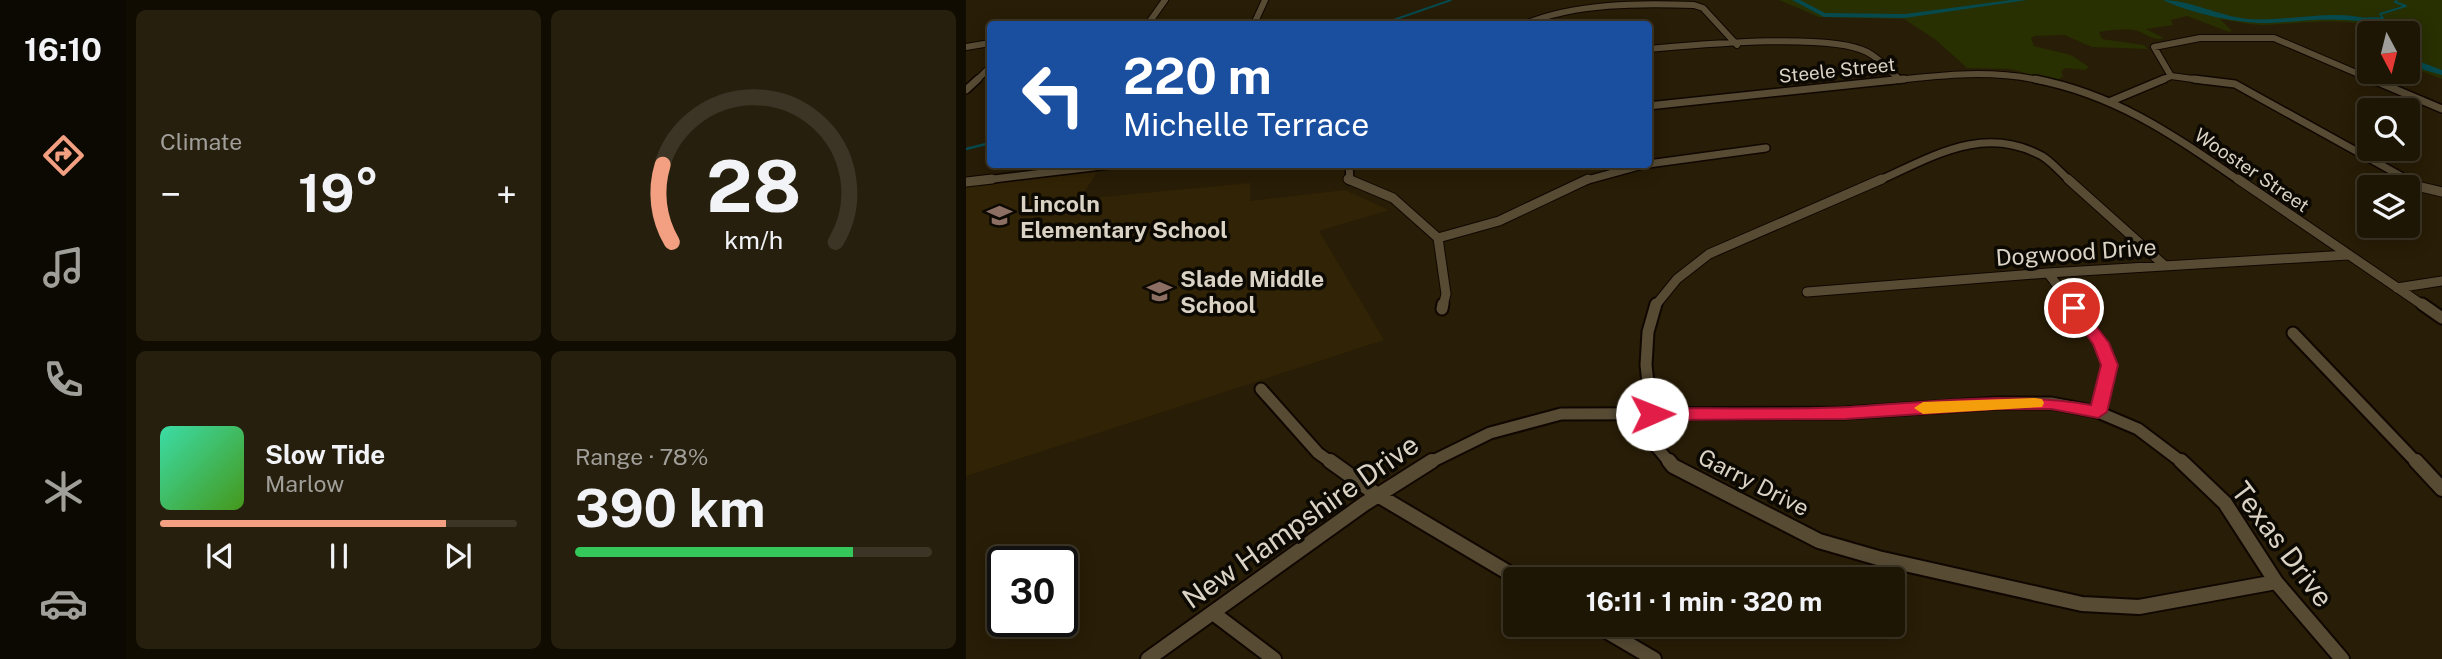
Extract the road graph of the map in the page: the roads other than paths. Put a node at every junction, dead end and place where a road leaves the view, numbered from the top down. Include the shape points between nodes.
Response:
1 (1165, 0) edge
2 (1265, 0) edge
3 (1150, 21) edge
4 (1255, 21) edge
5 (1532, 21) edge
6 (987, 44) edge
7 (1738, 45) junction
8 (966, 47) edge
9 (1652, 49) edge
10 (987, 70) edge
11 (2171, 76) junction
12 (2028, 78) joint
13 (1900, 80) junction
14 (966, 90) edge
15 (2109, 102) junction
16 (1652, 106) edge
17 (2442, 109) edge
18 (1766, 148) dead end
19 (1652, 163) edge
20 (1047, 168) edge
21 (1085, 168) edge
22 (1349, 168) edge
23 (1631, 168) edge
24 (1044, 173) junction
25 (966, 182) edge
26 (2442, 192) edge
27 (1438, 238) junction
28 (2348, 255) junction
29 (2164, 265) junction
30 (2048, 272) junction
31 (2442, 281) edge
32 (2397, 288) junction
33 (1807, 292) dead end
34 (1442, 309) dead end
35 (2442, 318) edge
36 (2292, 333) dead end
37 (1261, 389) dead end
38 (2098, 412) junction
39 (1652, 414) junction
40 (2442, 489) edge
41 (1376, 494) junction
42 (1503, 569) edge
43 (2276, 582) junction
44 (1213, 613) junction
45 (1616, 637) edge
46 (1148, 659) edge
47 (1274, 659) edge
48 (1654, 659) edge
49 (2342, 659) edge

1 - 3 street
2 - 4 street
5 - 7 street via 1572,10 1687,4 1703,8
6 - 8 street
7 - 9 street
7 - 13 street via 1804,40 1840,44 1867,52
10 - 14 street
11 - 15 street
11 - 17 street via 2154,47 2200,38 2274,38
11 - 26 street via 2235,84 2421,187
12 - 13 street, Steele Street via 1977,72
12 - 15 street, Wooster Street
13 - 16 street, Steele Street
15 - 28 street, Wooster Street via 2157,124
18 - 19 street
20 - 24 street
21 - 24 street
22 - 27 street via 1348,180 1393,198
23 - 27 street via 1588,179 1499,221
24 - 25 street
27 - 34 street via 1446,293
28 - 29 street, Dogwood Drive
28 - 32 street, Wooster Street
29 - 30 street, Dogwood Drive
29 - 39 street, Garry Drive via 2044,157 2003,143 1960,145 1709,254 1677,279 1656,304 1648,332 1646,365
30 - 33 street, Dogwood Drive
30 - 38 street via 2101,343 2109,365
31 - 32 street
32 - 35 street, Wooster Street
36 - 40 street
37 - 41 street via 1318,453
38 - 39 street, Texas Drive via 2051,403 1997,403 1846,413
38 - 43 street, Texas Drive via 2138,429 2178,458 2225,503
39 - 41 street, New Hampshire Drive via 1561,414 1530,419 1423,463
39 - 43 street, Garry Drive via 1655,445 1673,466 1819,541 1878,558 2082,604 2140,607
41 - 42 street
41 - 44 street, New Hampshire Drive
43 - 49 street, Texas Drive
44 - 46 street, New Hampshire Drive
44 - 47 street
45 - 48 street

